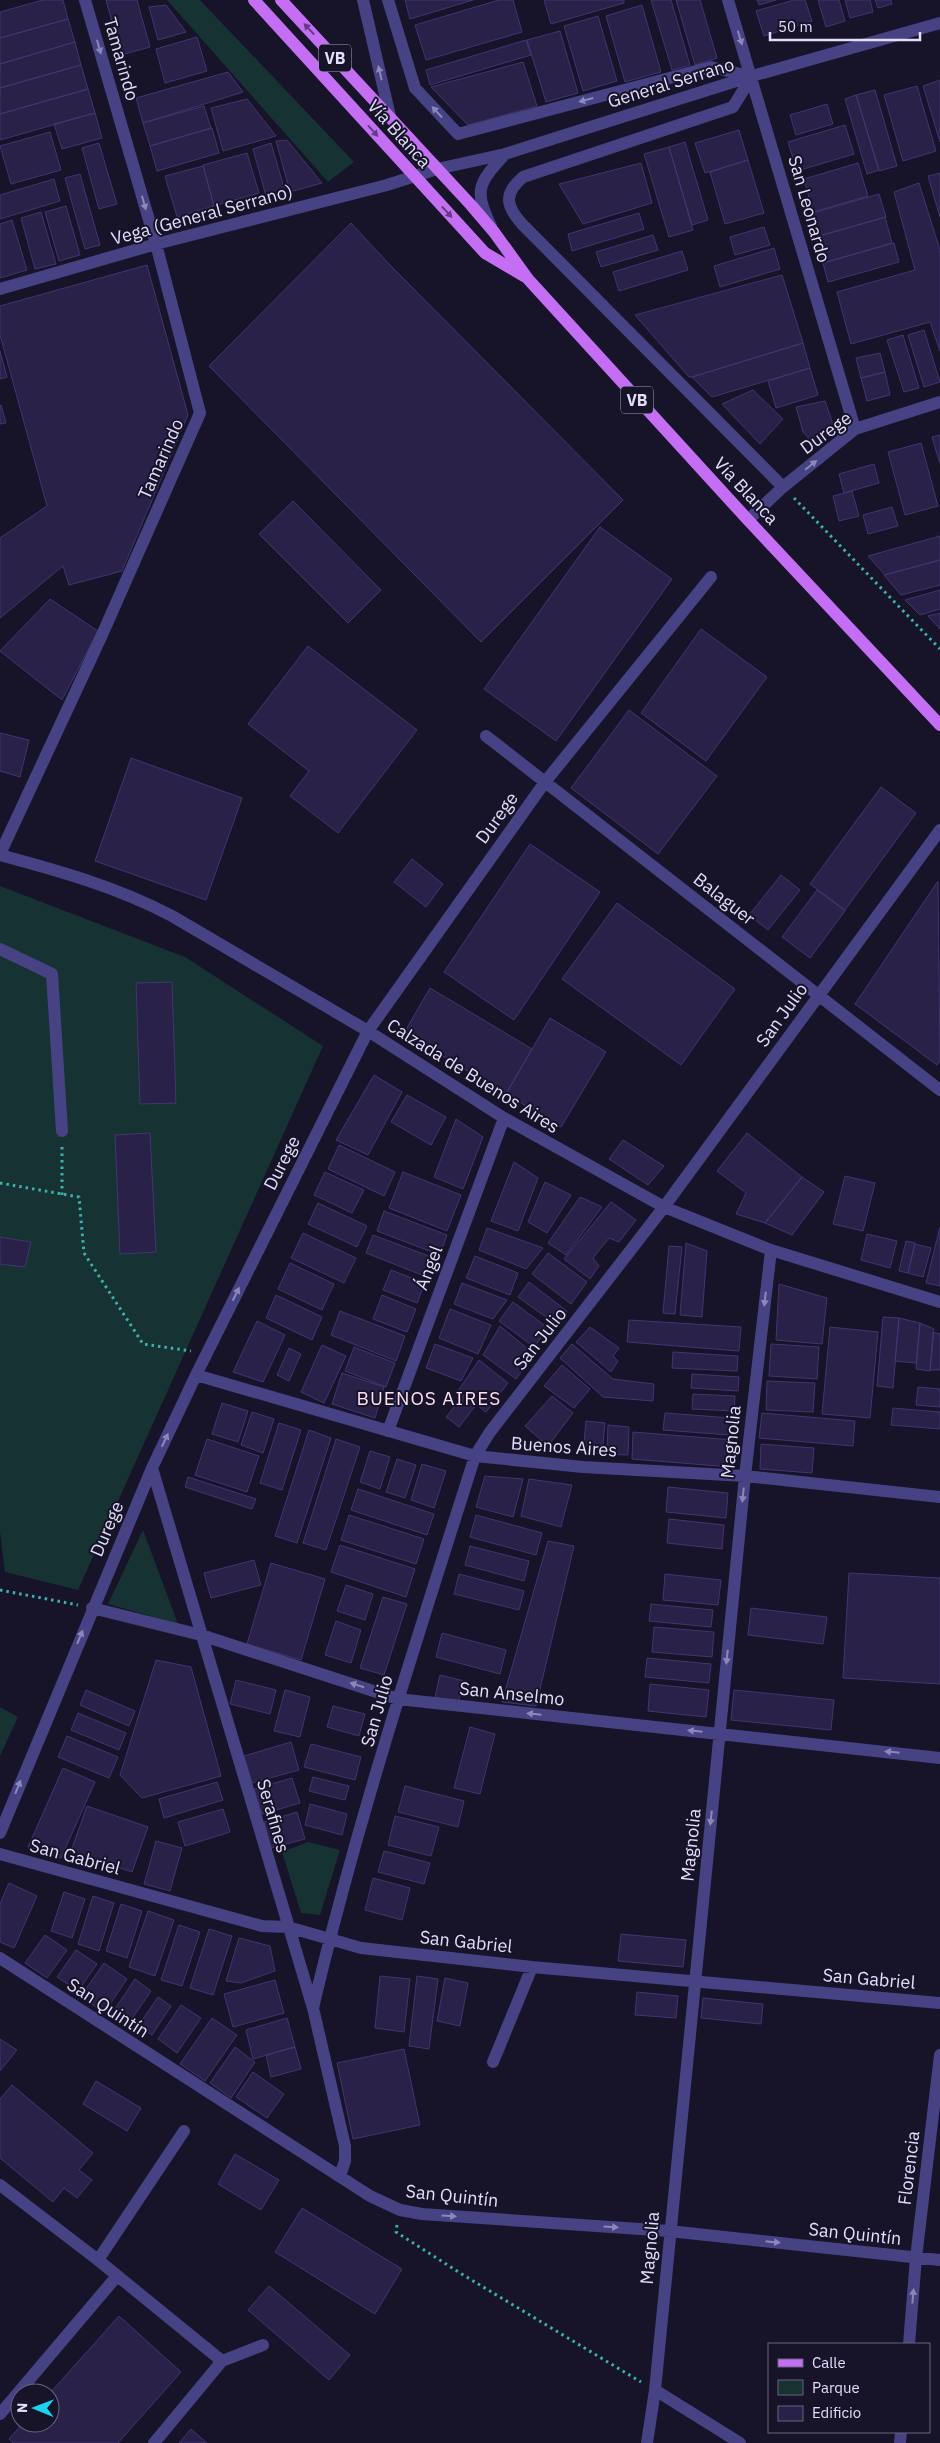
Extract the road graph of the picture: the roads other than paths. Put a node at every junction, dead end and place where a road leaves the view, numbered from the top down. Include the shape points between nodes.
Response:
1 (85, 0) edge
2 (254, 0) edge
3 (281, 0) edge
4 (363, 0) edge
5 (388, 0) edge
6 (728, 0) edge
7 (940, 23) edge
8 (752, 76) junction
9 (390, 116) junction
10 (505, 154) junction
11 (437, 169) junction
12 (413, 176) junction
13 (494, 232) junction
14 (157, 250) junction
15 (528, 279) junction
16 (0, 289) edge
17 (940, 402) edge
18 (855, 429) junction
19 (783, 487) junction
20 (748, 520) junction
21 (711, 577) dead end
22 (940, 725) edge
23 (486, 736) dead end
24 (545, 782) junction
25 (940, 830) edge
26 (0, 855) edge
27 (0, 949) edge
28 (819, 994) junction
29 (368, 1031) junction
30 (940, 1090) edge
31 (504, 1118) junction
32 (62, 1131) road end
33 (664, 1207) junction
34 (771, 1250) junction
35 (940, 1302) edge
36 (196, 1375) junction
37 (388, 1431) junction
38 (475, 1456) junction
39 (152, 1468) junction
40 (745, 1476) junction
41 (940, 1496) edge
42 (92, 1608) junction
43 (201, 1635) junction
44 (398, 1699) junction
45 (720, 1734) junction
46 (940, 1758) edge
47 (0, 1833) edge
48 (0, 1854) edge
49 (288, 1927) junction
50 (330, 1938) junction
51 (0, 1958) edge
52 (532, 1967) junction
53 (696, 1980) junction
54 (940, 2003) edge
55 (313, 2008) junction
56 (940, 2055) edge
57 (494, 2062) dead end
58 (184, 2131) dead end
59 (340, 2176) junction
60 (0, 2185) edge
61 (669, 2231) junction
62 (916, 2258) junction
63 (98, 2260) junction
64 (940, 2260) edge
65 (117, 2276) junction
66 (909, 2343) edge
67 (263, 2345) dead end
68 (222, 2361) junction
69 (655, 2390) junction
70 (0, 2414) edge
71 (154, 2443) edge
72 (647, 2443) edge
73 (740, 2443) edge

1 -> 14 street, Tamarindo
2 -> 12 main road, Vía Blanca / VB
9 -> 3 main road, Vía Blanca / VB
9 -> 4 street
8 -> 5 street via 711,67 458,134 415,88
6 -> 8 street, San Leonardo
7 - 8 street, General Serrano
8 - 10 street, General Serrano
8 - 18 street, San Leonardo
8 - 19 street via 733,108 523,177 512,186 508,201 522,224
9 - 11 main road, Vía Blanca / VB
10 - 11 street, General Serrano
10 - 13 street via 483,178 480,190 482,207
11 - 12 street, General Serrano
11 - 13 main road, Vía Blanca / VB
12 - 14 street, Vega (General Serrano)
12 -> 15 main road, Vía Blanca / VB via 485,253
13 - 15 main road, Vía Blanca / VB
14 - 16 street, Vega (General Serrano)
14 - 26 street, Tamarindo via 200,413
15 - 20 main road, Vía Blanca / VB
17 - 18 street, Durege
19 -> 18 street, Durege
19 - 20 street, Durege
20 - 22 main road, Vía Blanca / VB
21 - 24 street, Durege
23 - 24 street, Balaguer
24 - 28 street, Balaguer
24 - 29 street, Durege
25 - 28 street, San Julio
26 - 29 street, Calzada de Buenos Aires via 65,872 140,899 223,944
27 - 32 street via 52,974
28 - 30 street, Balaguer
28 - 33 street, San Julio
29 - 31 street, Calzada de Buenos Aires
36 -> 29 street, Durege
31 - 33 street, Calzada de Buenos Aires
31 - 37 street, Ángel
33 - 34 street, Calzada de Buenos Aires
33 - 38 street, San Julio via 490,1432
34 - 35 street, Calzada de Buenos Aires
34 -> 40 street, Magnolia
36 - 37 street, Buenos Aires
39 -> 36 street, Durege
37 - 38 street, Buenos Aires
38 - 40 street, Buenos Aires via 583,1467
38 - 44 street, San Julio
39 - 42 street, Durege
39 - 43 street, Serafines
40 - 41 street, Buenos Aires
40 -> 45 street, Magnolia
42 - 43 street, San Anselmo
47 -> 42 street, Durege
44 -> 43 street, San Anselmo
43 - 49 street, Serafines
45 -> 44 street, San Anselmo
44 - 50 street, San Julio
46 -> 45 street, San Anselmo
45 -> 53 street, Magnolia
48 - 49 street, San Gabriel via 262,1926
49 - 50 street, San Gabriel
49 - 55 street, Serafines
50 - 52 street, San Gabriel via 361,1948
50 - 55 street, San Julio
51 - 59 street, San Quintín
52 - 53 street, San Gabriel
52 - 57 street
53 - 54 street, San Gabriel
53 - 61 street, Magnolia
55 - 59 street, Serafines via 346,2146
56 - 62 street, Florencia
58 - 63 street
59 -> 61 street, San Quintín via 370,2196 400,2210 422,2214
60 - 63 street
61 -> 62 street, San Quintín
61 - 69 street, Magnolia
62 - 64 street, San Quintín
66 -> 62 street, Florencia
63 - 65 street
65 - 68 street
65 - 70 street
67 - 68 street
68 - 71 street
69 - 72 street, Magnolia
69 - 73 street

